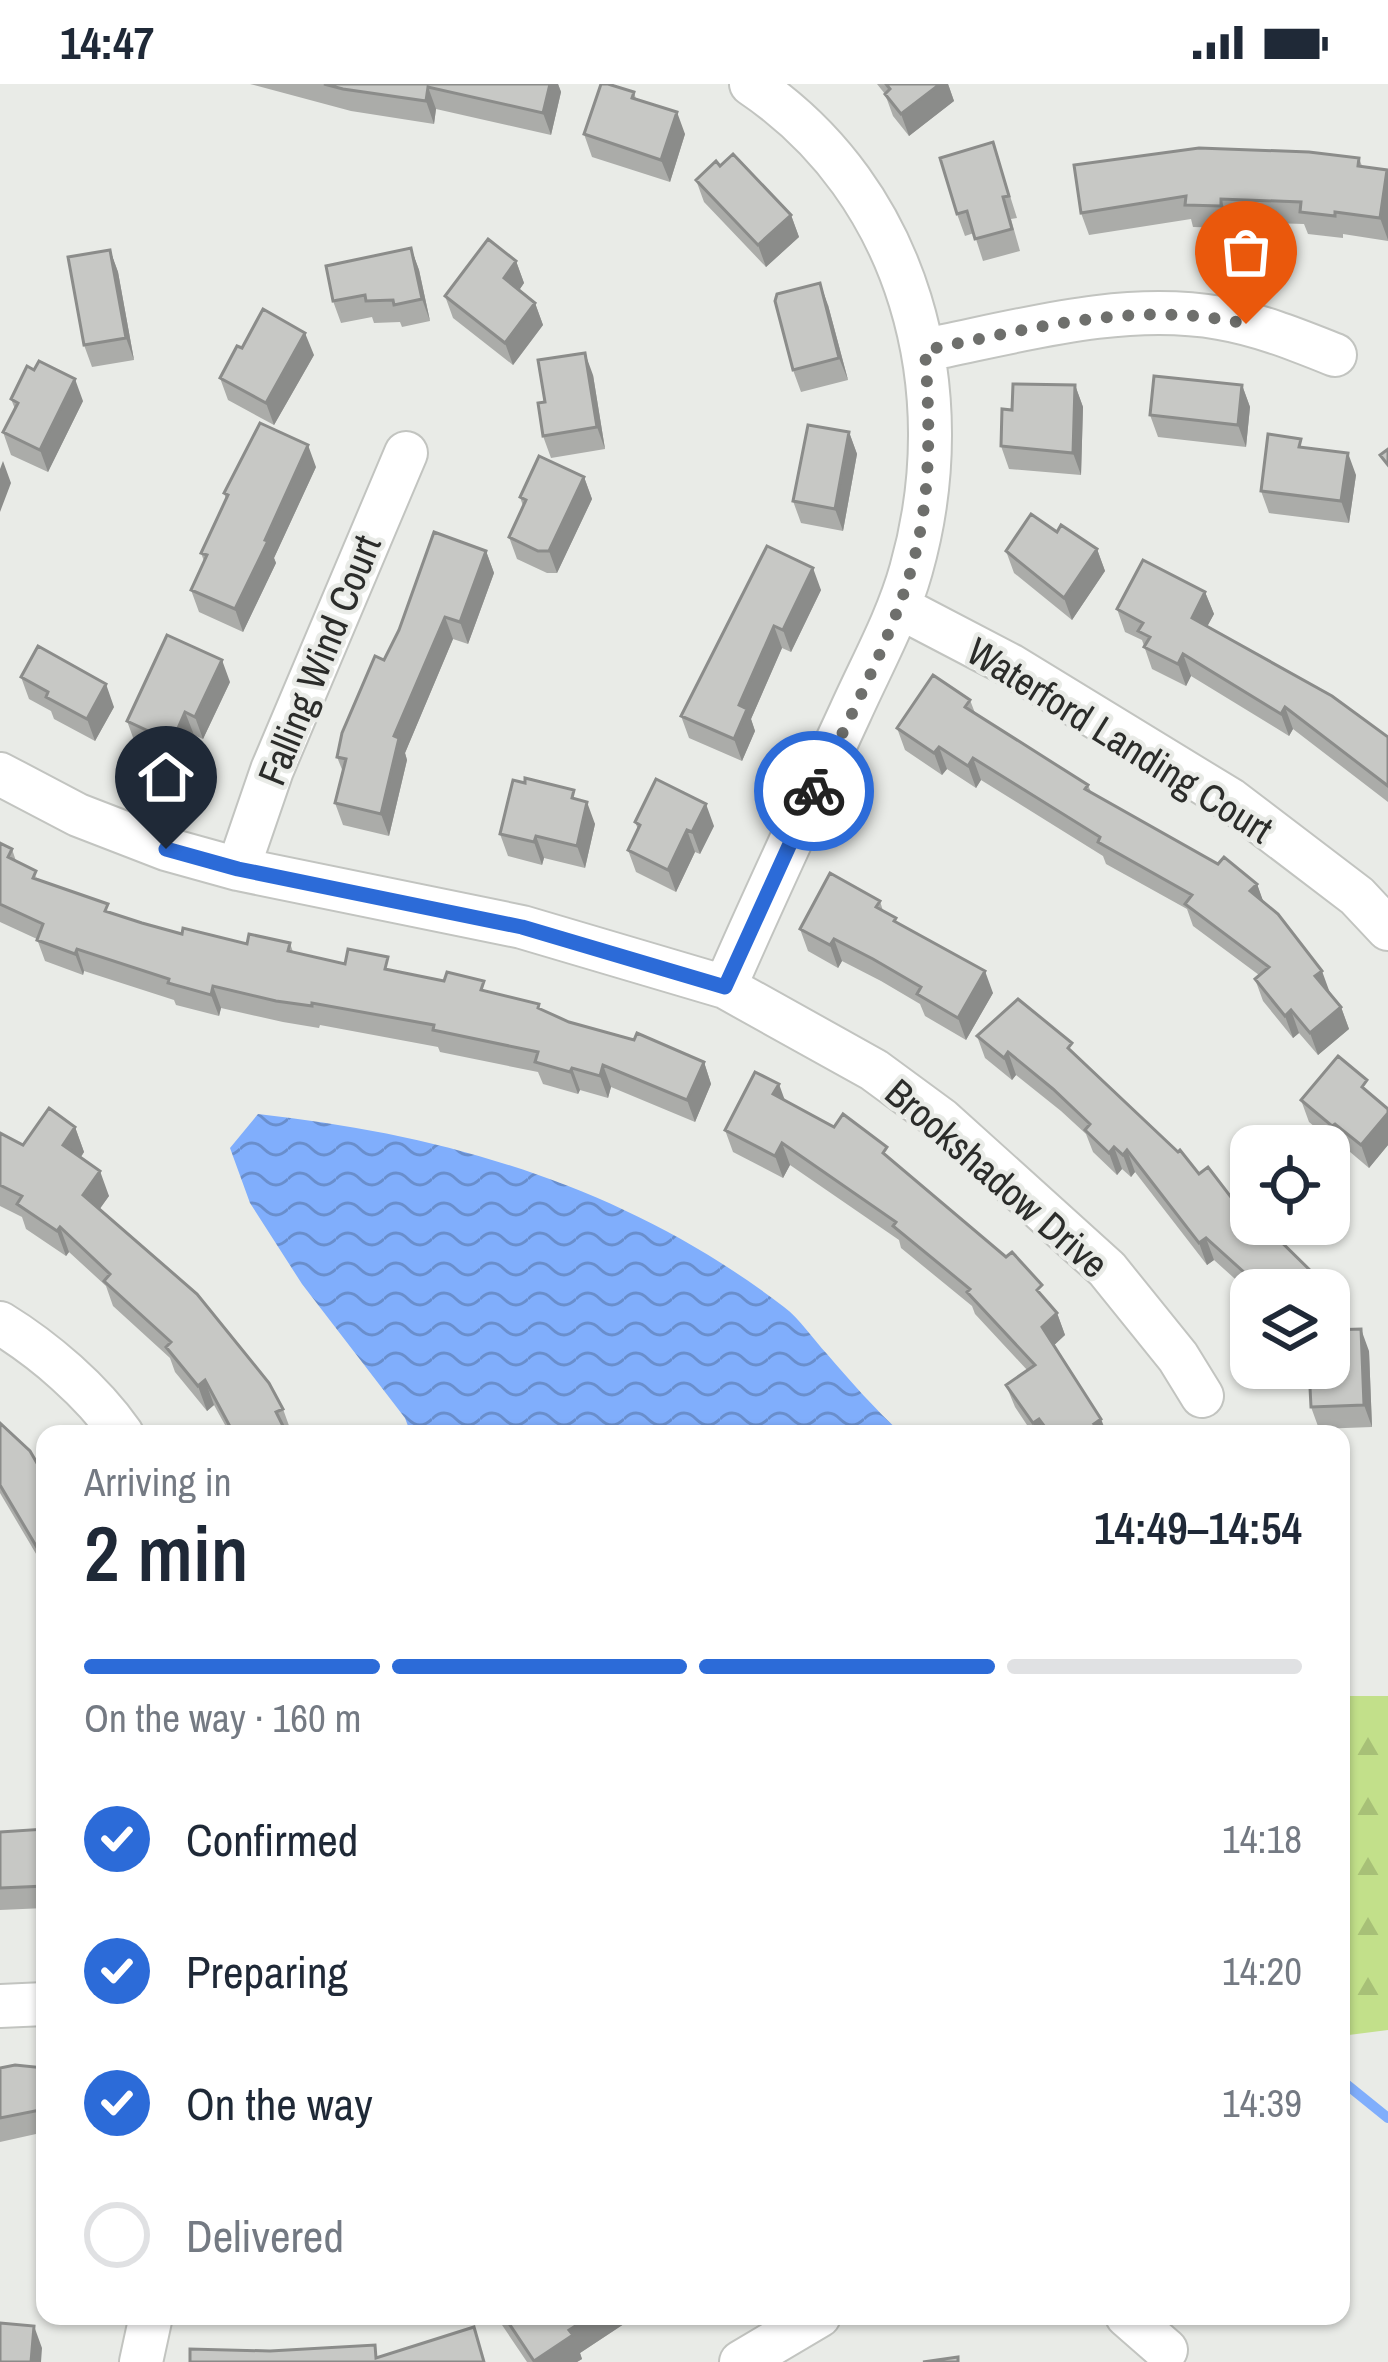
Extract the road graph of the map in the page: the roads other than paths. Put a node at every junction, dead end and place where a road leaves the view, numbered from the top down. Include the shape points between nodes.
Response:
1 (751, 84) edge
2 (925, 350) junction
3 (1335, 355) dead end
4 (406, 453) dead end
5 (899, 607) junction
6 (0, 774) edge
7 (238, 869) junction
8 (1388, 929) edge
9 (725, 987) junction
10 (0, 1323) edge
11 (1202, 1396) dead end
12 (116, 1425) edge
13 (36, 2005) edge
14 (0, 2006) edge
15 (149, 2325) edge
16 (804, 2325) edge
17 (1137, 2325) edge
18 (1166, 2350) dead end
19 (141, 2362) edge
20 (741, 2362) edge

1 - 2 street via 806,130 870,210 904,274
2 - 3 street via 1088,318 1159,313 1218,317
2 - 5 street via 928,473
4 - 7 street, Falling Wind Court
5 - 8 street, Waterford Landing Court via 1231,800
5 - 9 street
6 - 7 street, Brookshadow Drive via 79,815
7 - 9 street, Brookshadow Drive via 522,927
9 - 11 street, Brookshadow Drive via 874,1070 942,1120 1107,1270
10 - 12 street
13 - 14 street
15 - 19 street
16 - 20 street
17 - 18 street

